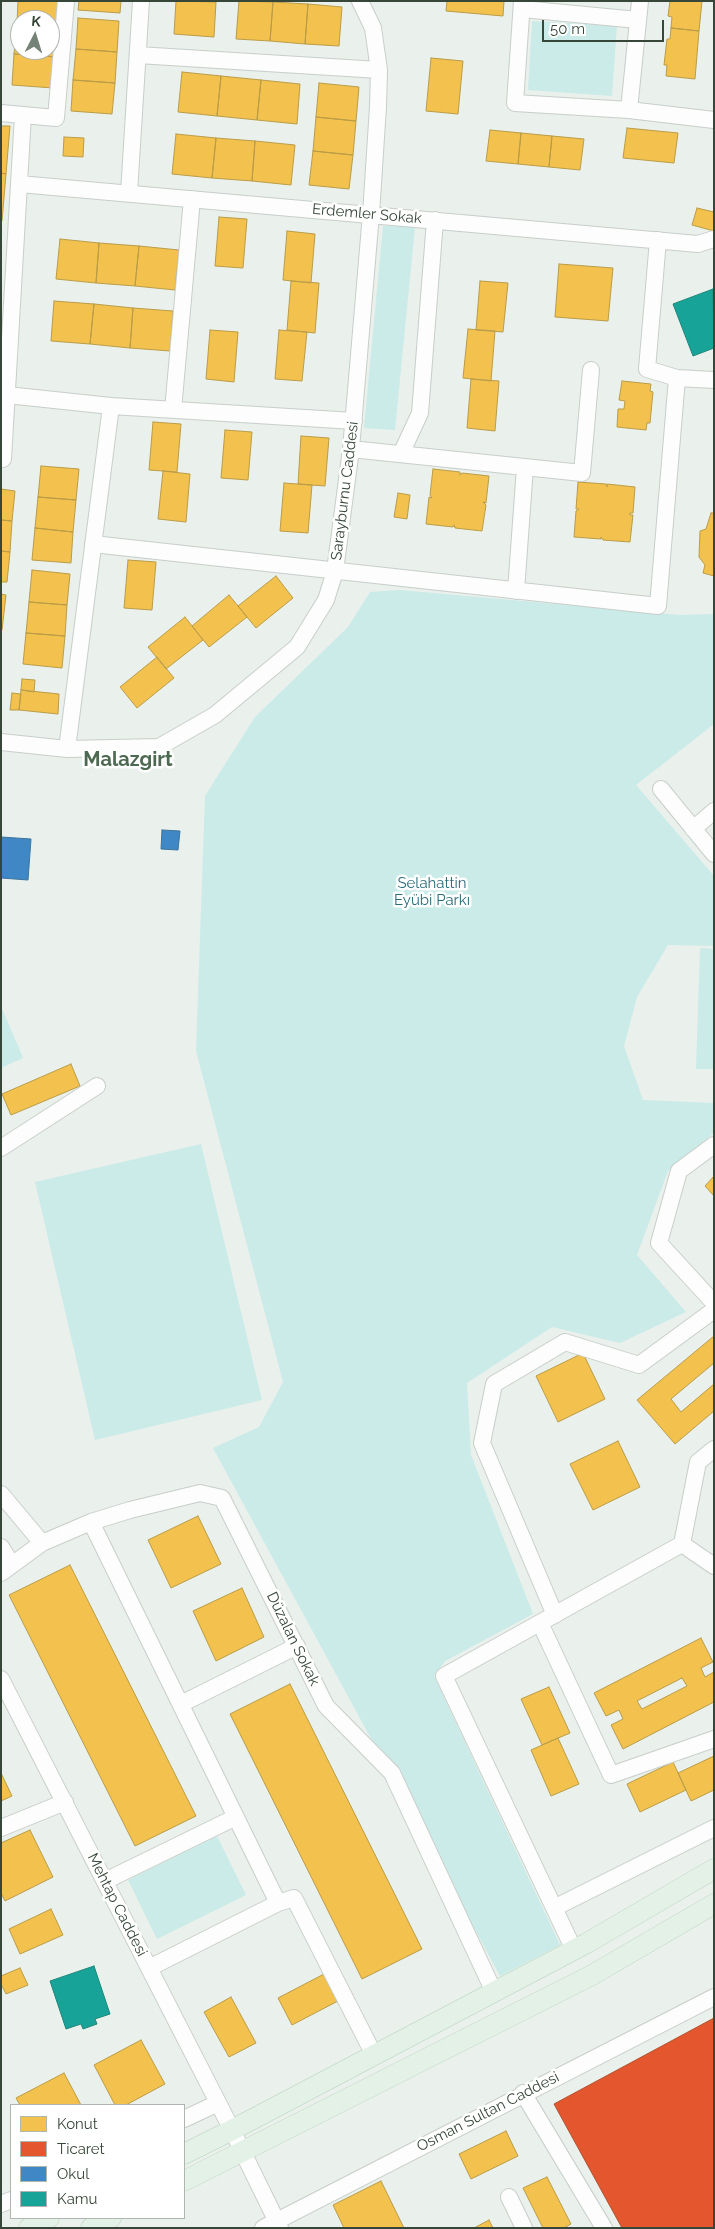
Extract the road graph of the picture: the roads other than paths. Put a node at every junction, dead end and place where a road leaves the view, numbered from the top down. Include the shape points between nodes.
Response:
1 (66, 1) edge
2 (141, 1) edge
3 (360, 1) edge
4 (640, 1) edge
5 (522, 5) edge
6 (638, 20) junction
7 (138, 55) junction
8 (379, 70) junction
9 (629, 110) junction
10 (1, 113) edge
11 (23, 116) junction
12 (714, 120) edge
13 (19, 184) junction
14 (129, 194) junction
15 (192, 199) junction
16 (371, 214) junction
17 (435, 220) junction
18 (714, 239) edge
19 (658, 240) junction
20 (8, 259) edge
21 (6, 310) edge
22 (591, 370) dead end
23 (677, 378) junction
24 (714, 380) edge
25 (7, 394) junction
26 (111, 406) junction
27 (173, 410) junction
28 (354, 421) junction
29 (351, 449) junction
30 (401, 454) junction
31 (1, 459) edge
32 (525, 467) junction
33 (93, 544) junction
34 (335, 571) junction
35 (516, 591) junction
36 (1, 742) edge
37 (67, 749) junction
38 (661, 789) dead end
39 (714, 811) edge
40 (693, 828) junction
41 (714, 854) edge
42 (97, 1086) dead end
43 (714, 1145) edge
44 (1, 1148) edge
45 (714, 1303) edge
46 (714, 1310) edge
47 (714, 1448) edge
48 (1, 1494) edge
49 (91, 1522) junction
50 (42, 1543) junction
51 (682, 1544) junction
52 (1, 1547) edge
53 (714, 1566) edge
54 (7, 1569) edge
55 (555, 1615) junction
56 (540, 1623) junction
57 (297, 1646) junction
58 (1, 1679) edge
59 (181, 1704) junction
60 (714, 1739) edge
61 (65, 1802) junction
62 (236, 1817) junction
63 (1, 1828) edge
64 (714, 1828) edge
65 (714, 1870) edge
66 (105, 1881) junction
67 (278, 1903) junction
68 (714, 1904) edge
69 (554, 1908) junction
70 (574, 1950) junction
71 (149, 1968) junction
72 (494, 1992) junction
73 (714, 1997) edge
74 (374, 2055) junction
75 (523, 2093) junction
76 (218, 2103) junction
77 (185, 2119) edge
78 (232, 2130) junction
79 (242, 2152) junction
80 (185, 2154) edge
81 (185, 2180) edge
82 (508, 2197) dead end
83 (48, 2219) edge
84 (109, 2219) edge
85 (273, 2225) edge
86 (28, 2228) edge
87 (91, 2228) edge
88 (524, 2228) edge
89 (604, 2228) edge

1 - 11 street via 56,118
2 - 7 street
3 - 8 street, Sarayburnu Caddesi via 372,28
4 - 6 street
5 - 6 street
5 - 9 street via 515,103
6 - 9 street
7 - 8 street
7 - 14 street
8 - 16 street, Sarayburnu Caddesi
9 - 12 street
10 - 11 street
11 - 13 street
13 - 14 street, Erdemler Sokak
13 - 20 street
14 - 15 street, Erdemler Sokak
15 - 16 street, Erdemler Sokak
15 - 27 street
16 - 17 street, Erdemler Sokak
16 - 28 street, Sarayburnu Caddesi
17 - 19 street, Erdemler Sokak
17 - 30 street via 420,413
18 - 19 street, Erdemler Sokak via 698,244
19 - 23 street via 647,369
20 - 21 street
21 - 25 street
22 - 32 street via 582,473
23 - 24 street
23 - 35 street via 658,606
25 - 26 street
25 - 31 street
26 - 27 street
26 - 33 street
27 - 28 street
28 - 29 street, Sarayburnu Caddesi
29 - 30 street
29 - 34 street, Sarayburnu Caddesi
30 - 32 street
32 - 35 street
33 - 34 street
33 - 37 street
34 - 35 street
34 - 37 street, Sarayburnu Caddesi via 326,600 296,647 214,715 159,747
36 - 37 street, Sarayburnu Caddesi
38 - 40 street
39 - 40 street
40 - 41 street
42 - 44 street
43 - 45 street via 678,1171 659,1244
46 - 55 street via 639,1365 565,1342 494,1384 482,1443
47 - 51 street via 698,1462
48 - 50 street
49 - 50 street, Düzalan Sokak
49 - 57 street, Düzalan Sokak via 200,1493 222,1498
49 - 59 street
50 - 54 street, Düzalan Sokak
51 - 53 street
51 - 55 street
52 - 54 street
55 - 56 street
56 - 60 street via 611,1775
56 - 69 street via 444,1676
57 - 59 street
57 - 72 street, Düzalan Sokak via 326,1706 392,1773
58 - 61 street, Mehtap Caddesi
59 - 62 street
61 - 63 street
61 - 66 street, Mehtap Caddesi
62 - 66 street
62 - 67 street
64 - 69 street
65 - 70 main road
66 - 71 street, Mehtap Caddesi
67 - 71 street
67 - 74 street via 294,1898
68 - 79 main road via 592,1975
69 - 70 street
70 - 72 main road
71 - 76 street, Mehtap Caddesi
72 - 74 main road
73 - 75 street, Osman Sultan Caddesi
74 - 78 main road
75 - 85 street, Osman Sultan Caddesi
75 - 89 street
76 - 77 street
76 - 78 street, Mehtap Caddesi
78 - 79 street, Mehtap Caddesi
78 - 80 main road
79 - 81 main road
79 - 85 street, Mehtap Caddesi
82 - 88 street
83 - 86 main road
84 - 87 main road

